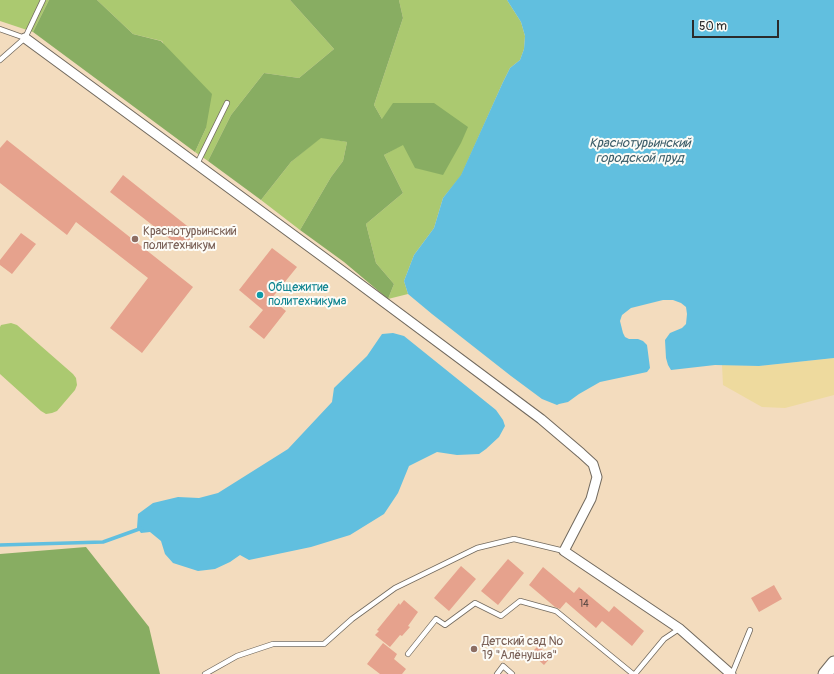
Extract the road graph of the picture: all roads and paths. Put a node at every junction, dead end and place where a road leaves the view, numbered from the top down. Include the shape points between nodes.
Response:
1 (43, 0) edge
2 (0, 29) edge
3 (25, 38) junction
4 (0, 60) edge
5 (227, 103) dead end
6 (197, 164) junction
7 (564, 551) junction
8 (680, 628) junction
9 (750, 630) dead end
10 (408, 654) dead end
11 (834, 663) edge
12 (205, 674) edge
13 (497, 674) edge
14 (512, 674) edge
15 (634, 674) edge
16 (732, 674) edge
17 (825, 674) edge

1 - 3 lane
2 - 3 lane
3 - 4 lane
3 - 6 street
5 - 6 lane
6 - 7 street via 541,419 593,464 597,477 591,499
7 - 8 street
7 - 12 lane via 514,539 477,548 395,588 352,619 324,644 273,644 237,656
8 - 15 lane via 664,639
8 - 16 street
9 - 16 lane
10 - 15 lane via 436,619 445,625 475,603 501,616 520,601 556,611
11 - 17 main road
13 - 14 lane via 503,666

